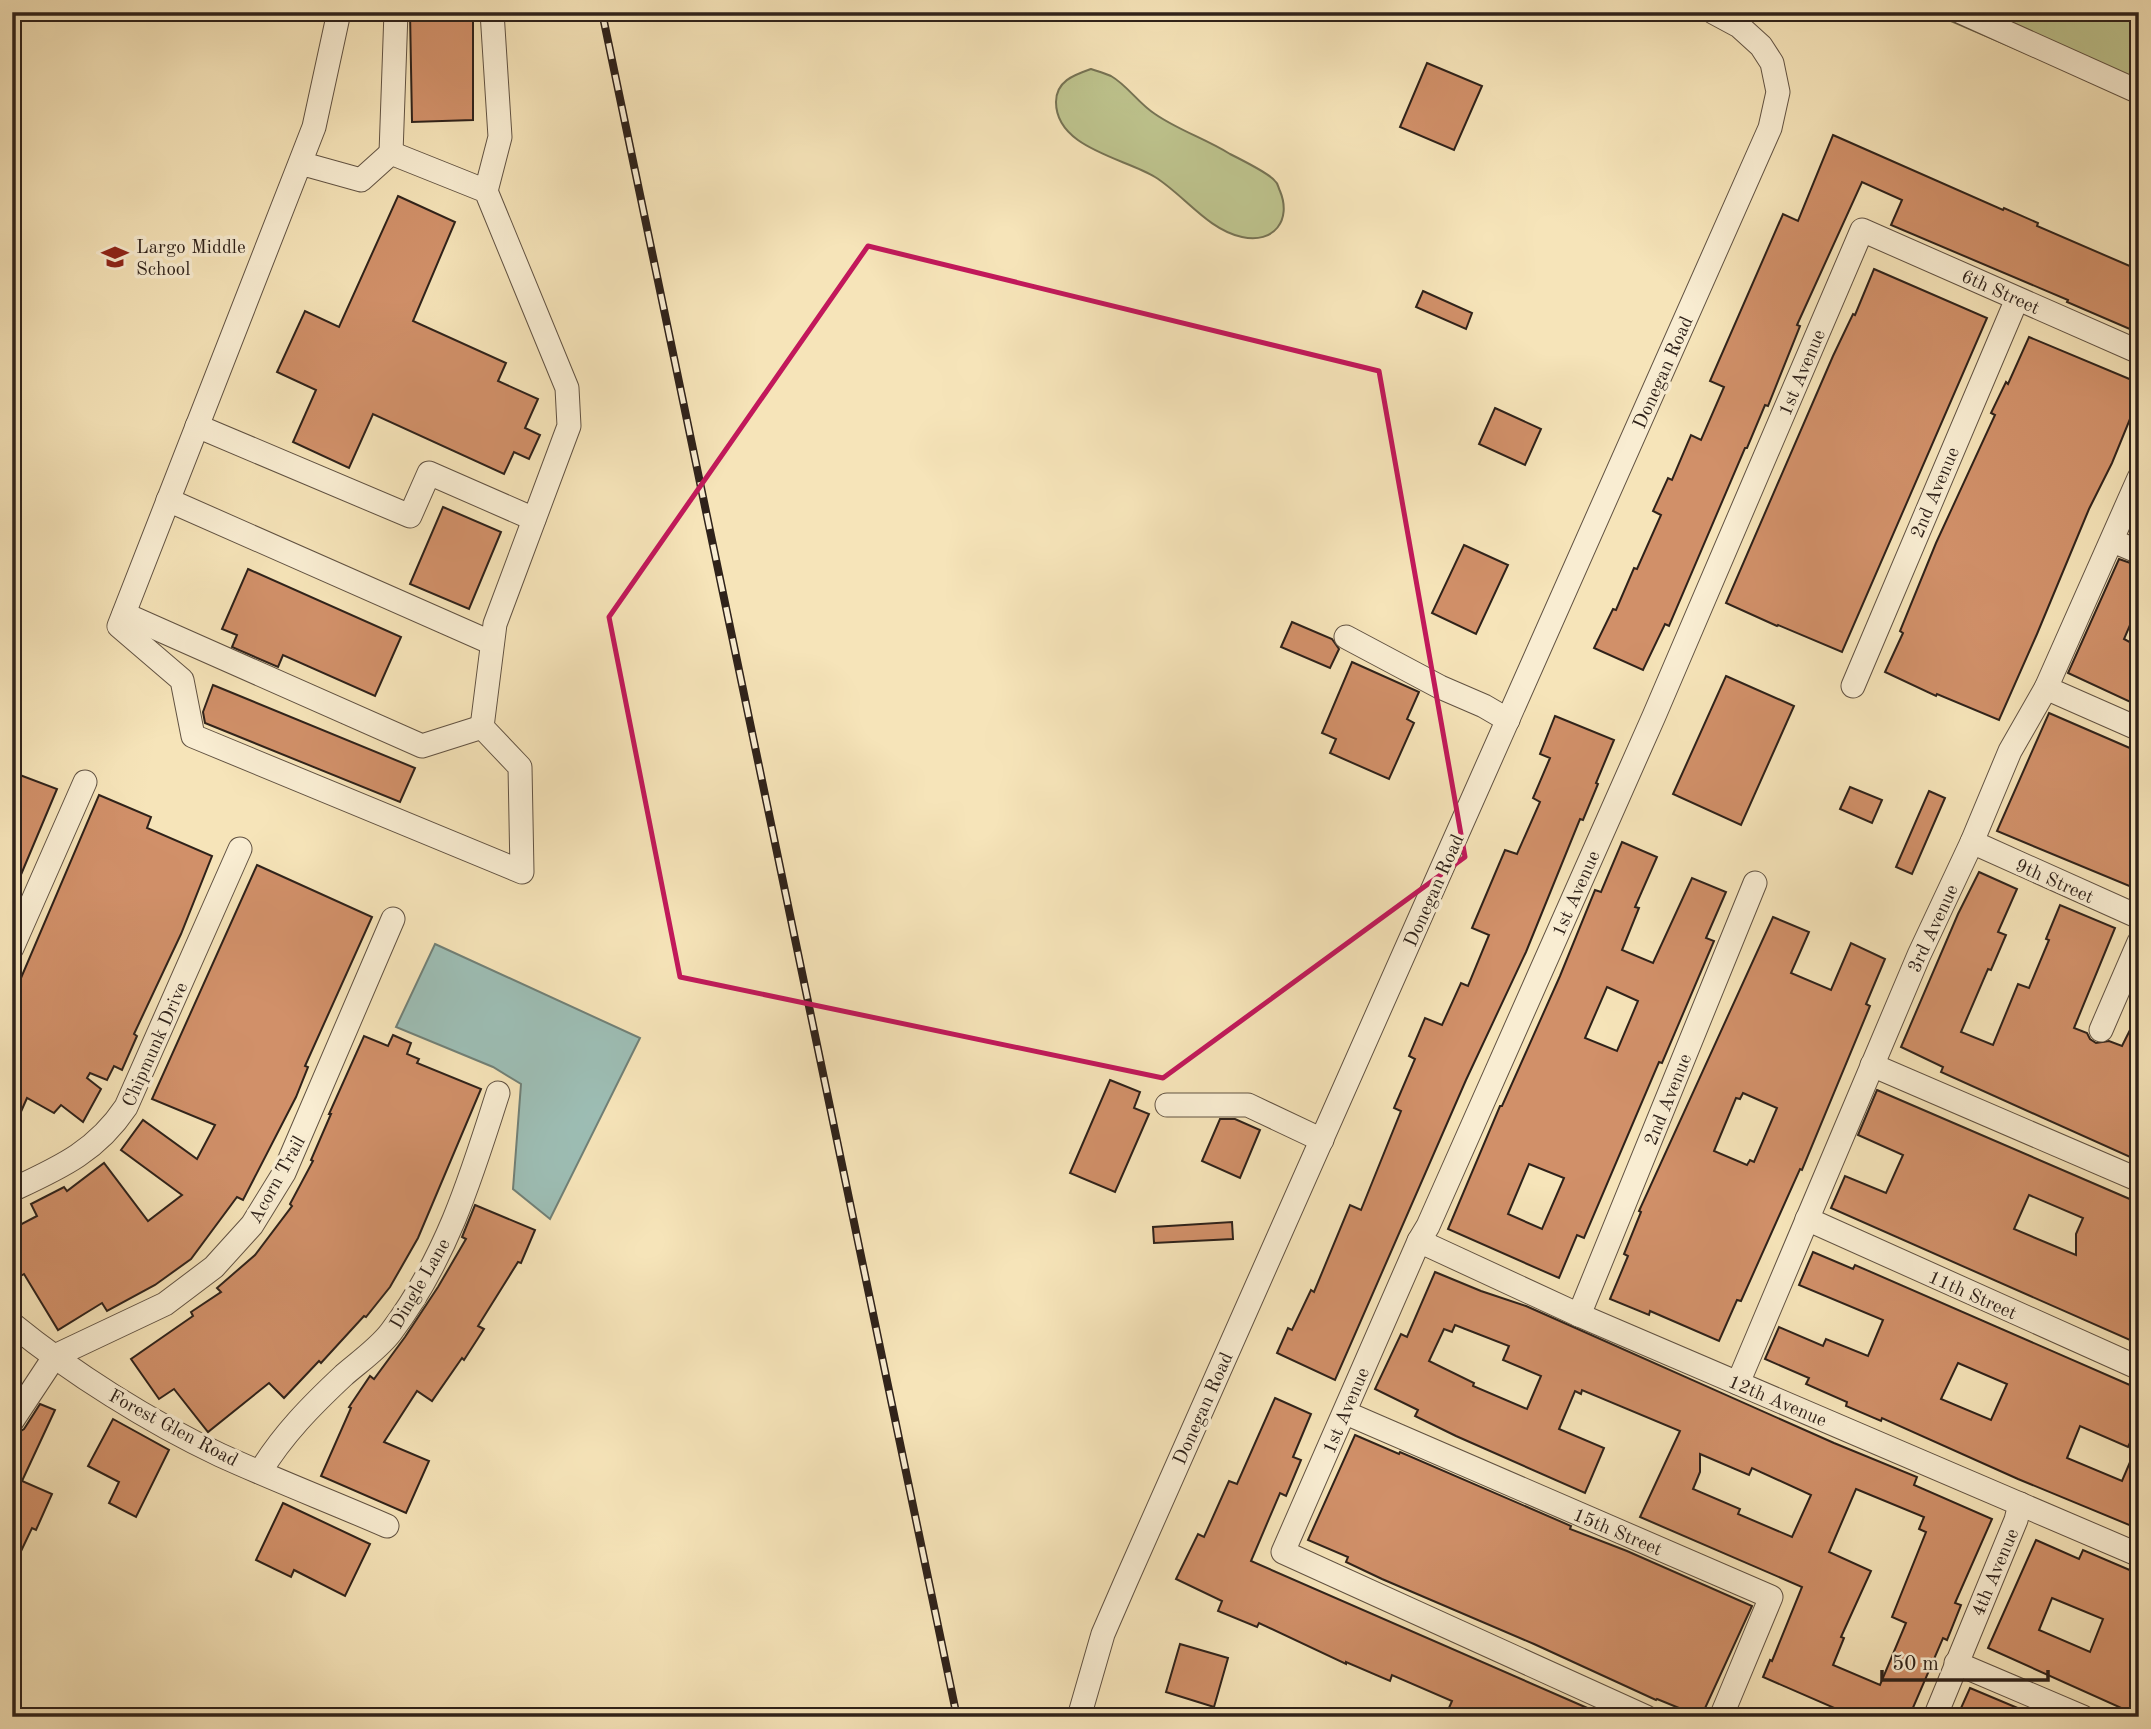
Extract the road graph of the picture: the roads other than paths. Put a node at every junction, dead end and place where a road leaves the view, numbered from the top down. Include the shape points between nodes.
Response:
1 (339, 12) edge
2 (396, 12) edge
3 (492, 12) edge
4 (1713, 12) edge
5 (1961, 12) edge
6 (1741, 19) edge
7 (2139, 92) edge
8 (391, 153) junction
9 (300, 163) junction
10 (486, 191) junction
11 (1863, 230) joint
12 (2017, 299) junction
13 (2139, 352) edge
14 (197, 426) junction
15 (2139, 478) edge
16 (168, 500) junction
17 (534, 519) junction
18 (2113, 541) junction
19 (2139, 552) edge
20 (124, 614) junction
21 (1346, 637) dead end
22 (492, 643) junction
23 (1853, 686) dead end
24 (2046, 688) junction
25 (1508, 720) junction
26 (482, 727) junction
27 (2139, 730) edge
28 (85, 782) dead end
29 (1972, 842) junction
30 (240, 849) dead end
31 (1755, 883) dead end
32 (2139, 917) edge
33 (393, 919) dead end
34 (2139, 942) edge
35 (12, 948) edge
36 (2101, 1030) dead end
37 (1872, 1065) junction
38 (498, 1093) dead end
39 (1167, 1105) dead end
40 (1322, 1140) junction
41 (2139, 1180) edge
42 (12, 1190) edge
43 (1807, 1219) junction
44 (1419, 1241) junction
45 (1579, 1315) junction
46 (12, 1324) edge
47 (55, 1356) junction
48 (2139, 1368) edge
49 (1738, 1383) junction
50 (1346, 1413) junction
51 (12, 1421) edge
52 (260, 1472) junction
53 (2020, 1504) junction
54 (387, 1526) dead end
55 (2139, 1555) edge
56 (1955, 1663) junction
57 (1079, 1717) edge
58 (1646, 1717) edge
59 (1721, 1717) edge
60 (1935, 1717) edge
61 (2083, 1717) edge

1 - 9 street via 314,127
2 - 8 street
3 - 10 street via 500,137
4 - 6 street
5 - 7 street
6 - 25 street, Donegan Road via 1772,63 1777,92 1770,128
8 - 9 street via 361,180
8 - 10 street
9 - 14 street
10 - 17 street via 567,388 569,426
11 - 12 street, 6th Street
11 - 44 street, 1st Avenue via 1654,716
12 - 13 street, 6th Street
12 - 23 street, 2nd Avenue
14 - 16 street
14 - 17 street via 410,516 429,473
15 - 18 street, 3rd Avenue
16 - 20 street
16 - 22 street
17 - 22 street
18 - 19 street
18 - 24 street, 3rd Avenue
20 - 26 street via 422,746
20 - 26 street via 119,626 182,680 193,736 522,872 520,767
21 - 25 street
22 - 26 street
24 - 27 street
24 - 29 street, 3rd Avenue via 2010,751
25 - 40 street, Donegan Road
28 - 35 street
29 - 32 street, 9th Street
29 - 37 street, 3rd Avenue
30 - 42 street, Chipmunk Drive via 121,1115 103,1138 82,1154
31 - 45 street, 2nd Avenue
33 - 47 street, Acorn Trail via 284,1172 252,1225 214,1267 165,1304
34 - 36 street
37 - 41 street
37 - 43 street, 3rd Avenue
38 - 52 street, Dingle Lane via 455,1221 424,1280 390,1334 313,1403 274,1448
39 - 40 street via 1248,1105
40 - 57 street, Donegan Road via 1103,1634
43 - 48 street, 11th Street
43 - 49 street, 3rd Avenue
44 - 45 street, 12th Avenue
44 - 50 street, 1st Avenue
45 - 49 street, 12th Avenue
46 - 47 street, Forest Glen Road
47 - 51 street
47 - 52 street, Forest Glen Road via 182,1436
49 - 53 street, 12th Avenue
50 - 58 street, 1st Avenue via 1283,1552
50 - 59 street, 15th Street via 1771,1597
52 - 54 street, Forest Glen Road
53 - 55 street, 12th Avenue
53 - 56 street, 4th Avenue
56 - 60 street, 4th Avenue
56 - 61 street

